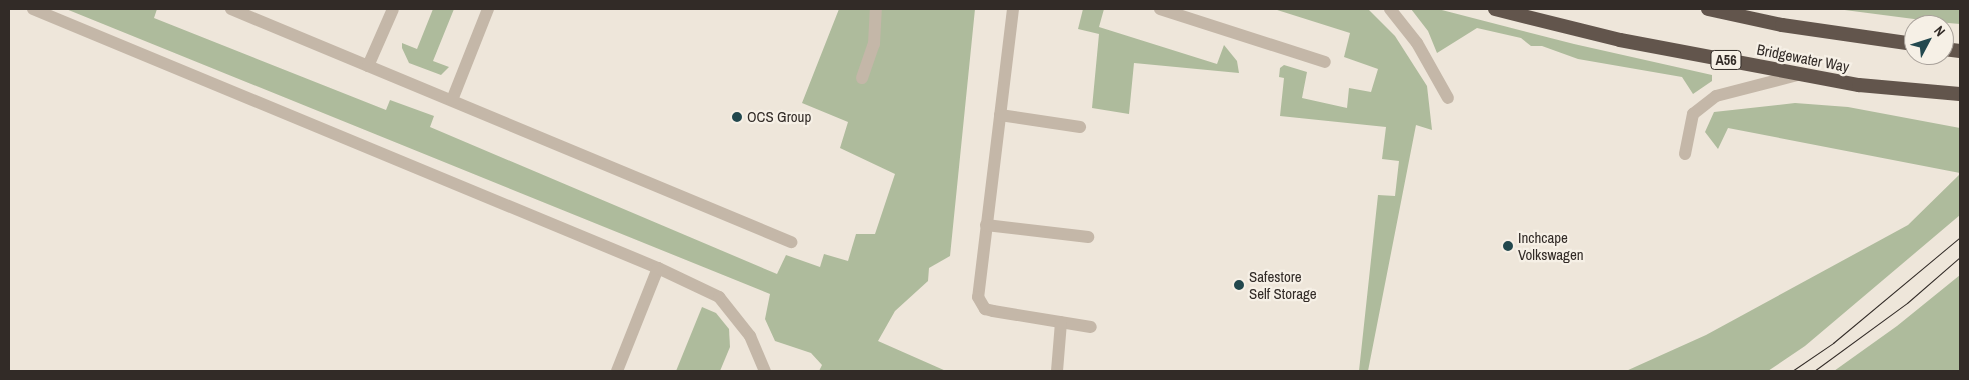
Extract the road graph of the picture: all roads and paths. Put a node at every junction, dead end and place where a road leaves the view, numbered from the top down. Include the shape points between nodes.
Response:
1 (33, 9) edge
2 (231, 9) edge
3 (394, 9) edge
4 (488, 9) edge
5 (876, 9) edge
6 (1013, 9) edge
7 (1160, 9) edge
8 (1390, 9) edge
9 (1495, 9) edge
10 (1708, 9) edge
11 (1904, 43) edge
12 (1325, 62) dead end
13 (368, 66) junction
14 (1801, 74) junction
15 (862, 78) dead end
16 (1960, 94) edge
17 (1448, 98) dead end
18 (452, 100) junction
19 (1000, 115) junction
20 (1080, 128) dead end
21 (1685, 154) dead end
22 (986, 225) junction
23 (1088, 237) dead end
24 (791, 242) dead end
25 (658, 268) junction
26 (1061, 322) junction
27 (1091, 327) dead end
28 (617, 371) edge
29 (765, 371) edge
30 (1057, 371) edge

1 - 25 lane
2 - 13 lane
3 - 13 lane
4 - 18 lane
5 - 15 lane via 874,44
6 - 19 lane
7 - 12 lane
8 - 17 lane via 1416,43
9 - 14 highway, Bridgewater Way / A56 via 1620,40
10 - 11 highway, Bridgewater Way via 1782,25
13 - 18 lane
14 - 16 highway, Bridgewater Way / A56 via 1859,85
14 - 21 lane via 1716,96 1693,114
18 - 24 lane
19 - 20 lane
19 - 22 lane
22 - 23 lane
22 - 26 lane via 979,304 993,311
25 - 28 lane
25 - 29 lane via 719,297 750,336
26 - 27 lane
26 - 30 lane

